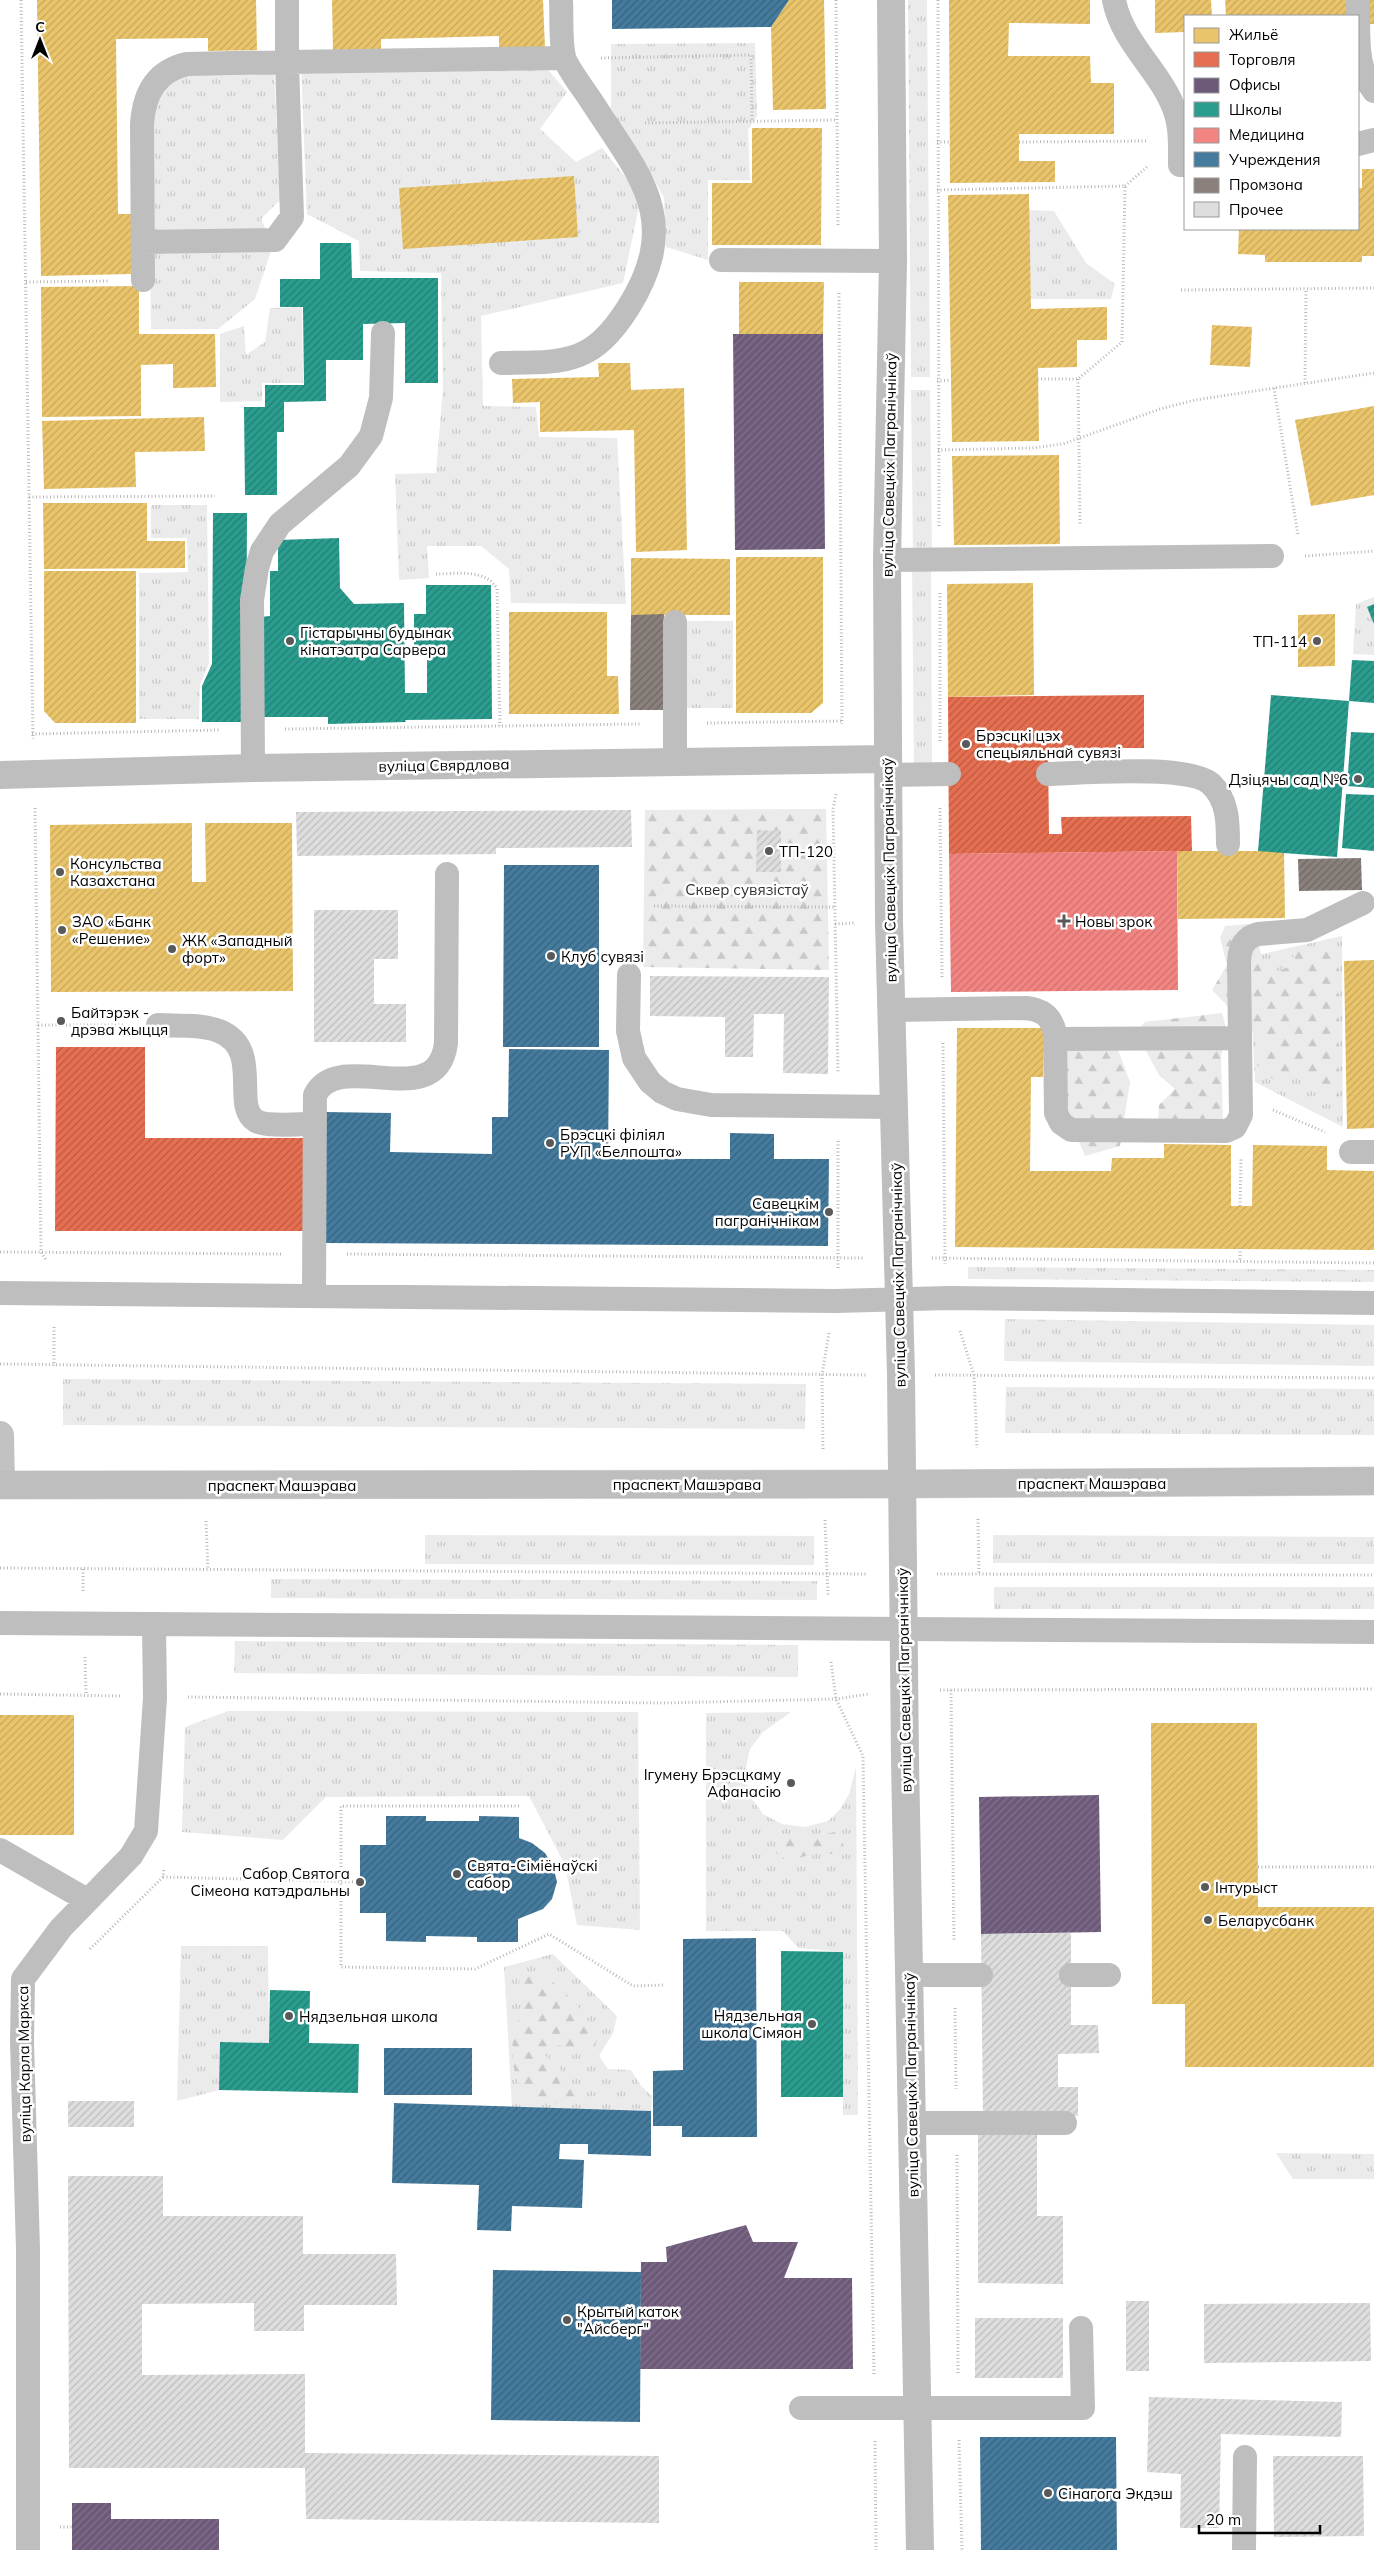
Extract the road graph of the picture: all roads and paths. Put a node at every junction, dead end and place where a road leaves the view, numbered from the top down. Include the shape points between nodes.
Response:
1 (21, 0) edge
2 (287, 0) edge
3 (561, 0) edge
4 (836, 0) edge
5 (891, 0) edge
6 (938, 0) edge
7 (1114, 0) edge
8 (1358, 0) edge
9 (1359, 15) edge
10 (1359, 30) edge
11 (564, 58) junction
12 (287, 62) junction
13 (1374, 91) edge
14 (837, 120) junction
15 (752, 122) junction
16 (606, 124) junction
17 (1374, 140) edge
18 (1152, 141) dead end
19 (937, 142) junction
20 (950, 142) dead end
21 (1019, 142) dead end
22 (1359, 144) edge
23 (1184, 164) edge
24 (937, 190) junction
25 (143, 242) junction
26 (721, 260) dead end
27 (838, 260) junction
28 (893, 261) junction
29 (144, 280) joint
30 (26, 282) junction
31 (1306, 288) junction
32 (1374, 288) edge
33 (1181, 290) dead end
34 (383, 333) dead end
35 (502, 363) dead end
36 (1374, 373) edge
37 (1038, 379) dead end
38 (1078, 379) junction
39 (951, 380) dead end
40 (938, 381) junction
41 (1305, 384) junction
42 (1274, 388) junction
43 (1079, 440) junction
44 (938, 450) junction
45 (215, 496) dead end
46 (29, 497) junction
47 (1374, 551) edge
48 (1272, 556) joint
49 (1302, 556) junction
50 (940, 559) junction
51 (1081, 559) junction
52 (887, 560) junction
53 (436, 574) dead end
54 (675, 622) dead end
55 (675, 724) junction
56 (500, 726) junction
57 (253, 730) junction
58 (845, 758) junction
59 (675, 761) junction
60 (887, 767) junction
61 (253, 768) junction
62 (944, 774) junction
63 (1048, 774) dead end
64 (0, 775) edge
65 (35, 805) dead end
66 (1228, 844) dead end
67 (447, 874) dead end
68 (1363, 903) dead end
69 (654, 906) dead end
70 (834, 907) junction
71 (629, 975) dead end
72 (942, 1008) junction
73 (892, 1010) junction
74 (38, 1024) junction
75 (158, 1025) joint
76 (1240, 1038) junction
77 (1055, 1039) junction
78 (1241, 1099) junction
79 (838, 1107) junction
80 (894, 1107) junction
81 (313, 1124) junction
82 (1235, 1127) junction
83 (1351, 1152) joint
84 (1374, 1152) edge
85 (1240, 1206) dead end
86 (1240, 1248) dead end
87 (0, 1252) edge
88 (41, 1252) junction
89 (313, 1254) junction
90 (944, 1258) junction
91 (1240, 1262) junction
92 (1374, 1264) edge
93 (0, 1293) edge
94 (314, 1296) junction
95 (950, 1298) junction
96 (899, 1300) junction
97 (1374, 1303) edge
98 (0, 1364) edge
99 (900, 1375) junction
100 (974, 1375) junction
101 (1374, 1378) edge
102 (0, 1435) edge
103 (1374, 1481) edge
104 (901, 1484) junction
105 (978, 1484) junction
106 (1, 1485) edge
107 (205, 1485) junction
108 (0, 1568) edge
109 (208, 1570) junction
110 (903, 1574) junction
111 (979, 1574) junction
112 (1374, 1575) edge
113 (0, 1623) edge
114 (154, 1624) junction
115 (904, 1629) junction
116 (1374, 1632) edge
117 (1374, 1689) edge
118 (904, 1690) junction
119 (0, 1694) edge
120 (155, 1698) junction
121 (836, 1699) junction
122 (519, 1806) dead end
123 (0, 1850) edge
124 (164, 1858) dead end
125 (1258, 1867) dead end
126 (1374, 1867) edge
127 (163, 1877) junction
128 (340, 1882) junction
129 (360, 1882) dead end
130 (87, 1900) junction
131 (88, 1952) dead end
132 (909, 1975) junction
133 (981, 1975) dead end
134 (1071, 1975) dead end
135 (1109, 1975) dead end
136 (664, 1985) dead end
137 (911, 2123) junction
138 (1065, 2123) dead end
139 (1081, 2328) dead end
140 (801, 2408) dead end
141 (874, 2408) junction
142 (917, 2409) junction
143 (1245, 2458) dead end
144 (28, 2550) edge
145 (876, 2550) edge
146 (920, 2550) edge
147 (1244, 2550) edge

1 - 30 path
2 - 12 lane
3 - 11 lane
4 - 14 path
5 - 28 street, вуліца Савецкіх Пагранічнікаў
6 - 19 path
7 - 23 lane via 1119,20 1176,112 1180,165
8 - 9 lane
10 - 13 lane via 1360,59 1366,81
11 - 12 lane
11 - 15 path via 751,55
11 - 16 lane
12 - 25 lane via 187,64 175,67 156,80 147,94 143,112
12 - 25 lane via 292,217 284,231 275,240 254,242
14 - 15 path
14 - 27 path
15 - 16 path
16 - 35 lane via 637,173 650,206 654,248 646,276 618,323 590,350 563,361
17 - 22 lane
18 - 21 path
19 - 20 path
19 - 24 path
24 - 38 path via 1124,186 1122,342
24 - 40 path
25 - 29 lane
26 - 27 lane
27 - 28 lane
27 - 55 path via 842,721
28 - 52 street, вуліца Савецкіх Пагранічнікаў
29 - 30 path
30 - 46 path
31 - 32 path
31 - 33 path
31 - 41 path
34 - 57 lane via 381,398 371,436 349,466 280,524 262,551 252,600
36 - 41 path
37 - 38 path
38 - 43 path
39 - 40 path
40 - 44 path
41 - 42 path
42 - 43 path via 1178,404
42 - 49 path
43 - 44 path via 1032,448
43 - 51 path
44 - 50 path
45 - 46 path
46 - 57 path via 32,734
47 - 49 path
48 - 49 path
48 - 51 lane
50 - 51 lane
50 - 52 lane
50 - 62 path
52 - 60 street, вуліца Савецкіх Пагранічнікаў
53 - 56 path via 482,575 492,580 497,589
54 - 55 lane
55 - 56 path
55 - 59 lane
56 - 57 path
57 - 61 lane
58 - 59 street, вуліца Свярдлова
58 - 60 street, вуліца Свярдлова
58 - 70 path via 832,809
59 - 61 street, вуліца Свярдлова
60 - 62 lane
60 - 73 street, вуліца Савецкіх Пагранічнікаў
61 - 64 street, вуліца Свярдлова
62 - 72 path
63 - 66 lane via 1168,772 1198,776 1209,782 1223,800 1228,821
65 - 74 path
67 - 81 lane via 446,1043 441,1064 435,1070 416,1077 329,1080 318,1088 315,1095
68 - 76 lane via 1307,930 1258,934 1246,939 1240,954
69 - 70 path
70 - 79 path
71 - 79 lane via 628,1031 634,1058 650,1082 662,1092 677,1099 711,1105
72 - 73 lane
72 - 77 lane via 1035,1009 1052,1021
72 - 90 path
73 - 80 street, вуліца Савецкіх Пагранічнікаў
74 - 75 path
74 - 88 path
75 - 81 lane via 220,1031 238,1047 244,1059 246,1105 255,1120 263,1124
76 - 77 lane
76 - 78 lane
77 - 82 lane via 1056,1113 1061,1123 1071,1130 1226,1131
78 - 82 lane via 1241,1115
78 - 83 path via 1322,1130
79 - 80 lane
79 - 89 path via 839,1258
80 - 96 street, вуліца Савецкіх Пагранічнікаў
81 - 89 lane
82 - 85 path via 1241,1152
83 - 84 lane
86 - 91 path
87 - 88 path
88 - 89 path
89 - 94 lane
90 - 91 path
90 - 95 path
91 - 92 path
93 - 94 lane
94 - 96 lane
95 - 96 lane
95 - 97 lane
95 - 100 path
96 - 99 street, вуліца Савецкіх Пагранічнікаў
98 - 99 path
99 - 100 path
99 - 104 street, вуліца Савецкіх Пагранічнікаў
100 - 101 path
100 - 105 path
102 - 106 main road
103 - 105 street, праспект Машэрава
104 - 105 street, праспект Машэрава
104 - 107 street, праспект Машэрава
104 - 110 street, вуліца Савецкіх Пагранічнікаў
105 - 111 path
106 - 107 street, праспект Машэрава
107 - 109 path
108 - 109 path
109 - 110 path
110 - 111 path
110 - 115 street, вуліца Савецкіх Пагранічнікаў
111 - 112 path
113 - 114 lane
114 - 115 lane
114 - 120 lane, вуліца Карла Маркса
115 - 116 lane
115 - 118 street, вуліца Савецкіх Пагранічнікаў
117 - 118 path
118 - 121 path
118 - 132 street, вуліца Савецкіх Пагранічнікаў
119 - 120 path
120 - 121 path via 662,1703
120 - 130 lane, вуліца Карла Маркса via 146,1830 132,1856
121 - 141 path via 863,1756
122 - 128 path via 340,1806
123 - 130 lane
124 - 127 path
125 - 126 path
127 - 128 path
127 - 131 path
128 - 129 path
128 - 136 path via 340,1967 475,1969 549,1934 633,1986
130 - 144 lane, вуліца Карла Маркса via 61,1928 23,1979 28,2249
132 - 133 lane
132 - 137 street, вуліца Савецкіх Пагранічнікаў
134 - 135 lane
137 - 138 lane
137 - 142 street, вуліца Савецкіх Пагранічнікаў
139 - 142 lane via 1083,2408
140 - 141 lane
141 - 142 lane
141 - 145 path
142 - 146 street, вуліца Савецкіх Пагранічнікаў
143 - 147 lane

